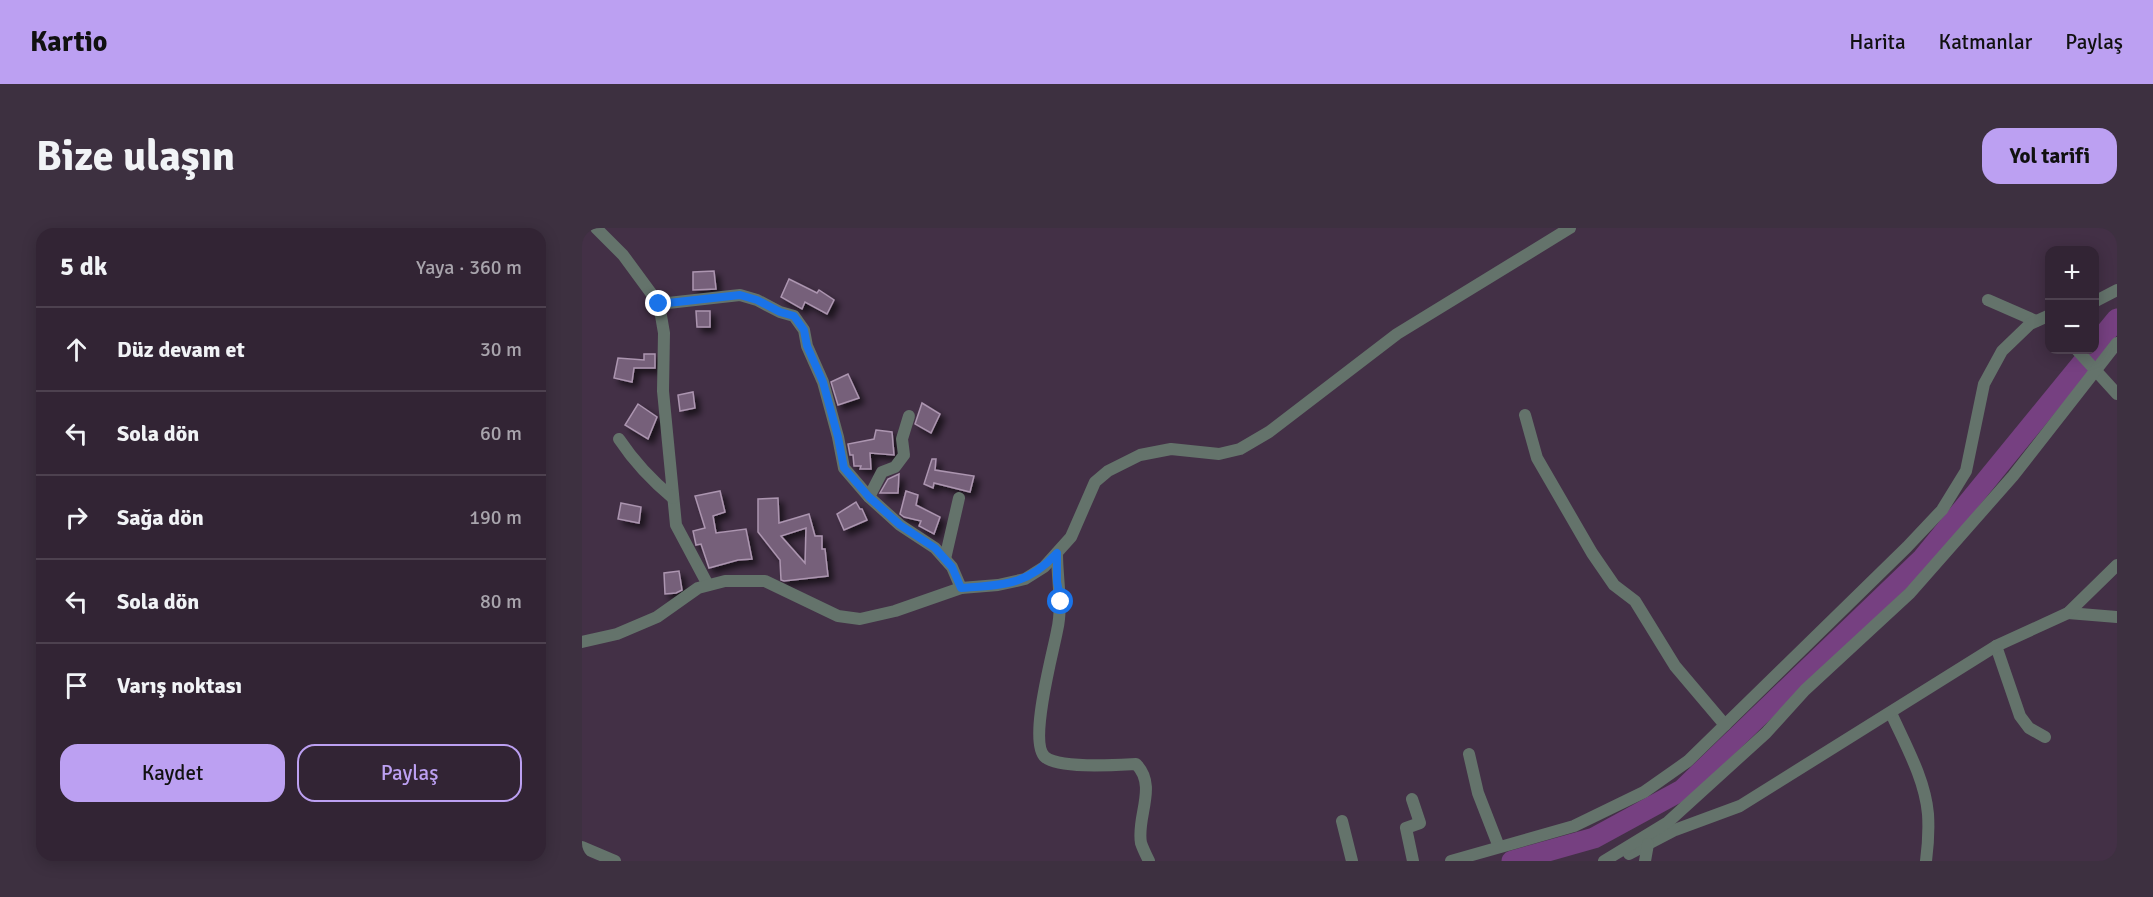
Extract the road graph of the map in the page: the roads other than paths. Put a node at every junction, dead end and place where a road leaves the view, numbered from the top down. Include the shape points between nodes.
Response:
1 (596, 228) edge
2 (1570, 228) edge
3 (2117, 290) edge
4 (1988, 300) dead end
5 (2099, 300) edge
6 (659, 304) junction
7 (2045, 319) edge
8 (2117, 343) edge
9 (2081, 354) edge
10 (2092, 367) junction
11 (2117, 394) edge
12 (1525, 415) dead end
13 (909, 416) dead end
14 (619, 439) dead end
15 (869, 497) junction
16 (674, 498) junction
17 (959, 498) dead end
18 (1057, 553) junction
19 (945, 558) junction
20 (2117, 565) edge
21 (708, 585) junction
22 (961, 588) junction
23 (2068, 613) junction
24 (2117, 617) edge
25 (582, 642) edge
26 (1996, 646) junction
27 (1892, 713) junction
28 (1725, 724) junction
29 (2044, 737) dead end
30 (1469, 754) dead end
31 (1412, 799) dead end
32 (1342, 821) dead end
33 (1648, 844) junction
34 (582, 847) edge
35 (1500, 847) junction
36 (615, 861) edge
37 (1149, 861) edge
38 (1352, 861) edge
39 (1413, 861) edge
40 (1451, 861) edge
41 (1604, 861) edge
42 (1615, 861) edge
43 (1645, 861) edge
44 (1926, 861) edge

1 - 6 street
2 - 18 street via 1397,334 1269,432 1240,449 1219,454 1171,449 1140,455 1108,471 1095,482 1071,537
3 - 5 street
4 - 7 street
6 - 15 street via 740,295 794,316 804,330 823,382 844,468
6 - 16 street
7 - 28 street via 2031,324 2002,351 1984,384 1966,471 1942,510
8 - 10 street
9 - 10 street
10 - 11 street
10 - 41 street via 2013,476 1910,593 1668,822
12 - 28 street via 1537,458 1592,553 1614,585 1635,601 1675,666
13 - 15 street via 903,439 904,455 896,467 882,472
14 - 16 street via 650,480
15 - 19 street
16 - 21 street via 676,525
17 - 19 street
18 - 22 street via 1025,579
18 - 37 street via 1061,602 1045,679 1039,742 1043,755 1053,762 1136,764 1143,772 1146,787 1141,841
19 - 22 street
20 - 23 street
21 - 22 street via 765,581 838,616 860,619
21 - 25 street via 657,617 617,634
23 - 24 street
23 - 26 street
26 - 27 street
26 - 29 street via 2020,716 2029,729
27 - 33 street via 1740,806
27 - 44 street via 1923,790 1928,813
28 - 35 street via 1688,761 1644,792 1574,826
30 - 35 street via 1478,793
31 - 39 street via 1420,823 1406,828
32 - 38 street
33 - 42 street
33 - 43 street
34 - 36 street
35 - 40 street

